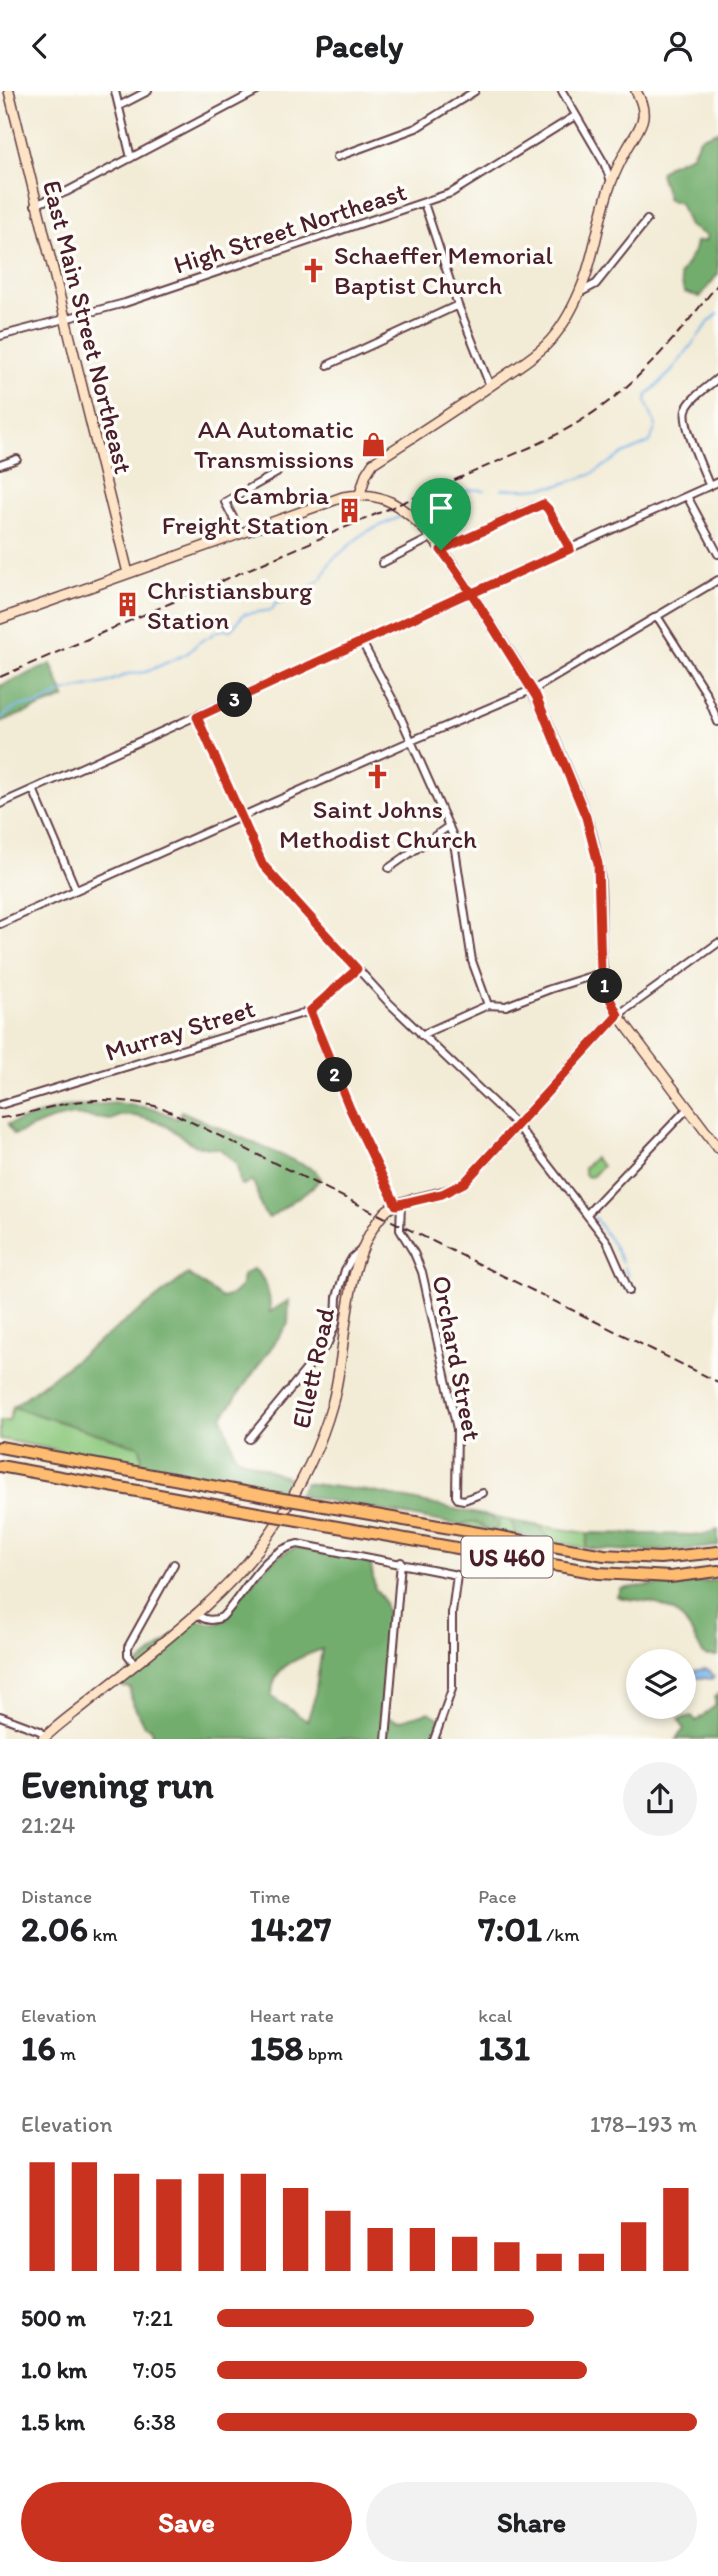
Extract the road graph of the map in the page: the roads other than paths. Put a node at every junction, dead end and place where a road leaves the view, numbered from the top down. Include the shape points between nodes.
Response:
1 (9, 91) edge
2 (115, 91) edge
3 (148, 91) edge
4 (257, 91) edge
5 (475, 91) edge
6 (562, 91) edge
7 (636, 91) edge
8 (118, 106) junction
9 (575, 116) junction
10 (337, 157) dead end
11 (131, 158) junction
12 (611, 182) junction
13 (424, 203) junction
14 (35, 205) junction
15 (647, 220) dead end
16 (580, 292) junction
17 (458, 305) junction
18 (64, 319) junction
19 (0, 336) edge
20 (328, 365) dead end
21 (718, 378) edge
22 (490, 386) junction
23 (17, 459) dead end
24 (0, 465) edge
25 (277, 473) dead end
26 (718, 482) edge
27 (709, 485) junction
28 (360, 494) junction
29 (687, 496) junction
30 (241, 533) junction
31 (431, 538) junction
32 (570, 549) junction
33 (441, 550) junction
34 (718, 554) edge
35 (382, 563) dead end
36 (128, 573) junction
37 (718, 580) edge
38 (471, 593) junction
39 (1, 616) edge
40 (657, 616) junction
41 (362, 642) junction
42 (532, 690) junction
43 (197, 717) junction
44 (718, 722) edge
45 (411, 741) junction
46 (33, 789) junction
47 (0, 804) edge
48 (242, 817) junction
49 (449, 826) junction
50 (389, 868) dead end
51 (76, 890) junction
52 (0, 924) edge
53 (718, 943) edge
54 (357, 969) junction
55 (601, 973) junction
56 (488, 1005) junction
57 (310, 1011) junction
58 (618, 1015) junction
59 (421, 1035) junction
60 (0, 1105) edge
61 (688, 1108) junction
62 (517, 1125) junction
63 (718, 1148) edge
64 (398, 1204) junction
65 (587, 1214) junction
66 (361, 1250) junction
67 (629, 1291) dead end
68 (249, 1439) dead end
69 (0, 1447) edge
70 (0, 1467) edge
71 (483, 1493) dead end
72 (718, 1552) edge
73 (401, 1563) junction
74 (174, 1564) dead end
75 (718, 1571) edge
76 (196, 1613) junction
77 (135, 1664) junction
78 (0, 1716) edge
79 (43, 1738) edge
80 (386, 1739) edge
81 (434, 1739) edge

1 - 14 street, East Main Street Northeast
2 - 8 street
3 - 8 street
4 - 11 street
5 - 10 street via 416,128
6 - 9 street
7 - 12 street via 644,115
8 - 11 street
9 - 12 street
9 - 13 street, High Street Northeast via 476,179
11 - 14 street
12 - 16 street
13 - 17 street
13 - 18 street, High Street Northeast
14 - 18 street, East Main Street Northeast
15 - 16 street via 596,284
16 - 22 street via 545,346
17 - 20 street
17 - 22 street
18 - 19 street, High Street Northeast
18 - 36 street, East Main Street Northeast
21 - 27 street via 686,410
22 - 28 street via 373,463
23 - 24 street
25 - 30 street via 225,502
26 - 27 street
27 - 29 street
28 - 30 street
28 - 31 street via 393,504
29 - 32 street
29 - 34 street
30 - 36 street
31 - 33 street
31 - 35 street
32 - 33 street via 543,504
32 - 38 street
33 - 38 street
36 - 39 street
37 - 40 street
38 - 41 street
38 - 42 street
40 - 42 street
40 - 44 street via 706,693
41 - 43 street
41 - 45 street
42 - 45 street
42 - 55 street via 594,845
43 - 46 street
43 - 48 street
45 - 48 street
45 - 49 street
46 - 47 street
46 - 51 street
48 - 51 street
48 - 54 street via 263,865
49 - 50 street
49 - 56 street via 472,961
51 - 52 street
53 - 58 street
54 - 57 street, Murray Street
54 - 59 street
55 - 56 street via 506,1006
55 - 58 street
56 - 59 street
57 - 60 street, Murray Street
57 - 64 street, Orchard Street via 350,1109
58 - 61 street
58 - 62 street
59 - 62 street
61 - 63 street
61 - 65 street
62 - 64 street via 454,1190
62 - 65 street
64 - 66 street, Ellett Road via 386,1211
64 - 71 street, Orchard Street via 400,1230 422,1272 457,1429 456,1496 464,1500
65 - 67 street via 614,1253
66 - 68 street via 345,1270 328,1343
66 - 76 street, Ellett Road via 341,1366 312,1458 261,1548 234,1580
69 - 72 highway, US 460, bridge via 593,1554 660,1558
70 - 75 highway, US 460, bridge via 599,1573 670,1577
73 - 76 street via 307,1544 290,1546 245,1586 222,1618 208,1620
73 - 80 street
73 - 81 street via 457,1575 452,1689
74 - 77 street via 128,1647
76 - 77 street, Ellett Road
77 - 79 street, Ellett Road
78 - 79 street via 40,1731

